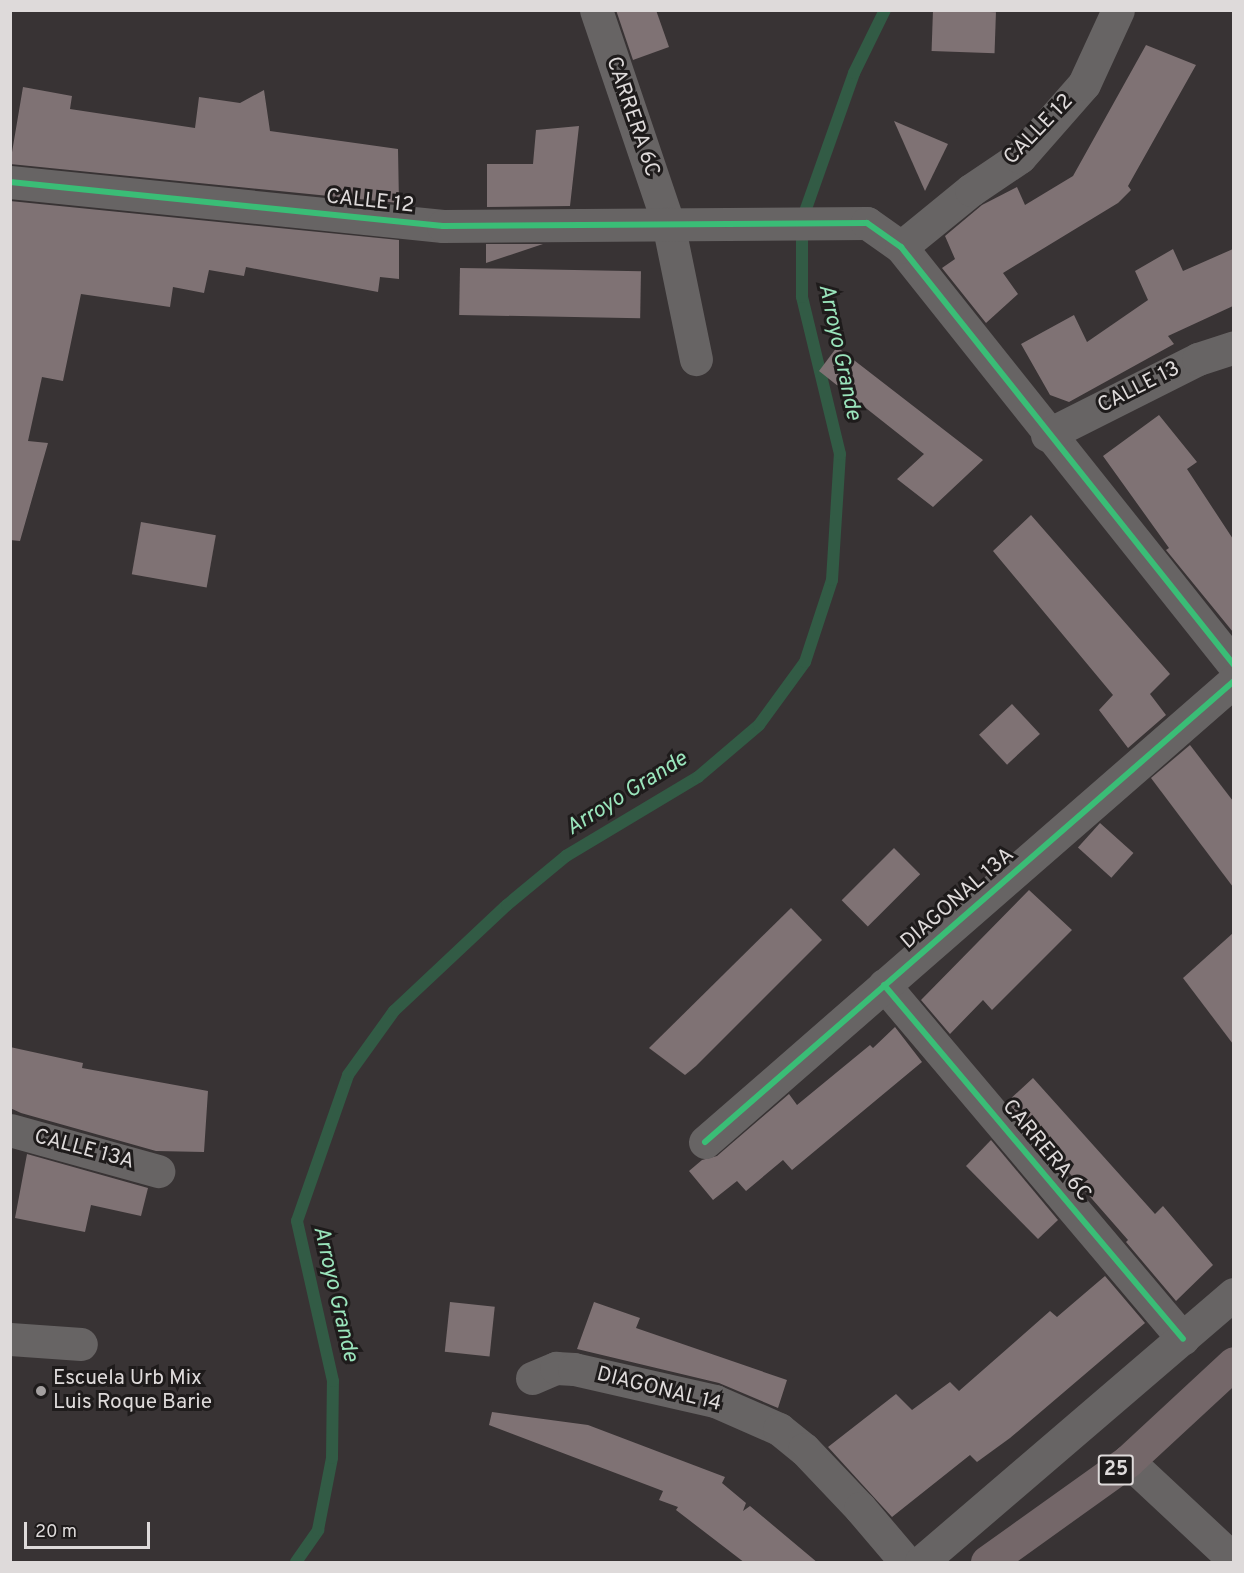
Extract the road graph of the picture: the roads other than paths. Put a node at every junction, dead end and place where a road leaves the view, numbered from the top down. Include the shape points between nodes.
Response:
1 (596, 10) edge
2 (1118, 10) edge
3 (10, 182) edge
4 (669, 223) junction
5 (901, 247) junction
6 (1233, 347) edge
7 (696, 359) dead end
8 (1047, 435) junction
9 (1233, 665) edge
10 (1233, 681) edge
11 (884, 985) junction
12 (10, 1130) edge
13 (705, 1142) dead end
14 (158, 1171) dead end
15 (1233, 1294) edge
16 (10, 1339) edge
17 (1183, 1339) junction
18 (81, 1344) dead end
19 (1233, 1363) edge
20 (532, 1378) dead end
21 (1128, 1461) junction
22 (1233, 1560) edge
23 (906, 1563) edge
24 (921, 1563) edge
25 (987, 1563) edge

1 - 4 street, CARRERA 6C
2 - 5 street, CALLE 12 via 1084,84 1020,157 971,190
3 - 4 street, CALLE 12 via 443,226
4 - 5 street, CALLE 12 via 867,223
4 - 7 street
5 - 8 street
6 - 8 street, CALLE 13 via 1198,359
8 - 9 street
10 - 11 street, DIAGONAL 13A
11 - 13 street, DIAGONAL 13A
11 - 17 street, CARRERA 6C
12 - 14 street, CALLE 13A
15 - 17 street
16 - 18 street
17 - 24 street
19 - 21 highway, 25
20 - 23 street, DIAGONAL 14 via 556,1368 574,1369 715,1401 779,1429 804,1449 860,1508
21 - 22 street
21 - 25 highway, 25

